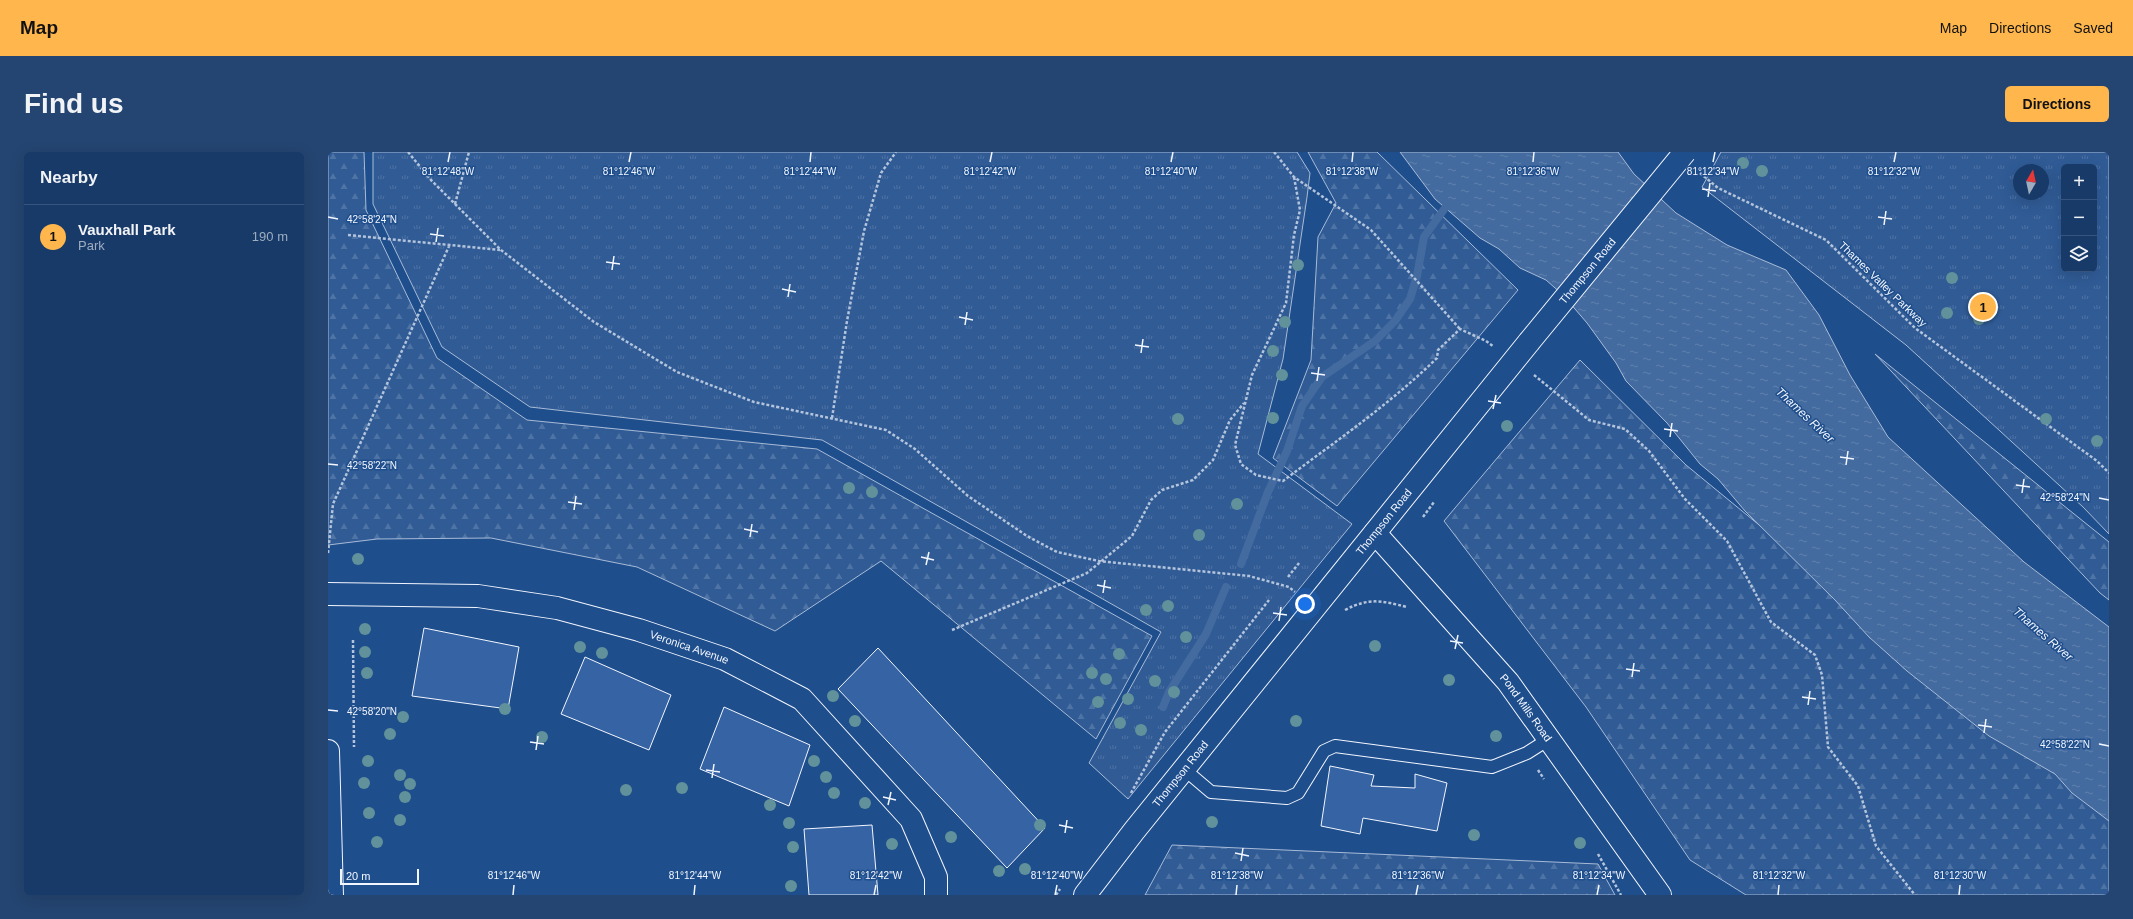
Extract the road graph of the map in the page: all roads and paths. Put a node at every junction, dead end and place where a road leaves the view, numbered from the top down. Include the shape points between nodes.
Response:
1 (408, 152) edge
2 (469, 152) edge
3 (896, 152) edge
4 (1274, 152) edge
5 (1691, 161) edge
6 (1294, 178) junction
7 (455, 204) junction
8 (348, 235) dead end
9 (450, 244) junction
10 (501, 250) junction
11 (1460, 329) junction
12 (1514, 361) junction
13 (1245, 403) junction
14 (832, 418) junction
15 (2109, 473) edge
16 (1375, 533) junction
17 (328, 553) edge
18 (1099, 561) junction
19 (1298, 563) dead end
20 (1288, 576) dead end
21 (328, 594) edge
22 (1269, 600) dead end
23 (1315, 606) junction
24 (1354, 606) dead end
25 (1408, 608) dead end
26 (952, 630) dead end
27 (1549, 739) junction
28 (328, 751) edge
29 (1527, 753) junction
30 (1184, 769) junction
31 (1140, 779) dead end
32 (1546, 780) dead end
33 (1598, 853) dead end
34 (332, 895) edge
35 (936, 895) edge
36 (1085, 895) edge
37 (1621, 895) edge
38 (1660, 895) edge
39 (1915, 895) edge

1 - 7 path
2 - 7 path
3 - 14 path via 881,173 864,231
4 - 6 path
5 - 12 street, Thompson Road, bridge
5 - 15 path, Thames Valley Parkway via 1718,188 1826,240 1915,328 2097,461
6 - 11 path via 1371,230
6 - 13 path via 1300,210 1294,235 1286,303 1252,374
7 - 10 path
8 - 9 path
9 - 10 path
9 - 17 path via 333,504
10 - 14 path via 594,322 677,372 754,402
11 - 12 path via 1486,341
11 - 13 path via 1438,350 1437,358 1417,378 1356,428 1283,480 1256,475 1241,464 1235,445
12 - 16 street, Thompson Road
12 - 39 path via 1542,380 1589,420 1625,429 1649,451 1685,499 1728,541 1771,622 1816,655 1822,675 1828,747 1858,786 1876,846
13 - 18 path via 1230,420 1213,460 1193,480 1162,490 1151,500 1132,536
14 - 18 path via 886,430 914,449 968,496 1027,536 1057,552
16 - 23 street, Thompson Road
16 - 27 street, Pond Mills Road via 1508,682
18 - 23 path via 1249,576 1289,587
18 - 26 path via 1087,573
19 - 20 path
21 - 35 street, Veronica Avenue via 478,596 557,608 639,630 725,659 802,699 906,813 936,877
22 - 31 path via 1165,732
23 - 30 street, Thompson Road
24 - 25 path via 1378,600
27 - 29 lane
27 - 38 street, Pond Mills Road
28 - 34 street
29 - 30 lane via 1492,767 1335,746 1324,751 1298,794 1287,798 1211,792
29 - 32 path
30 - 36 street, Thompson Road
33 - 37 path

